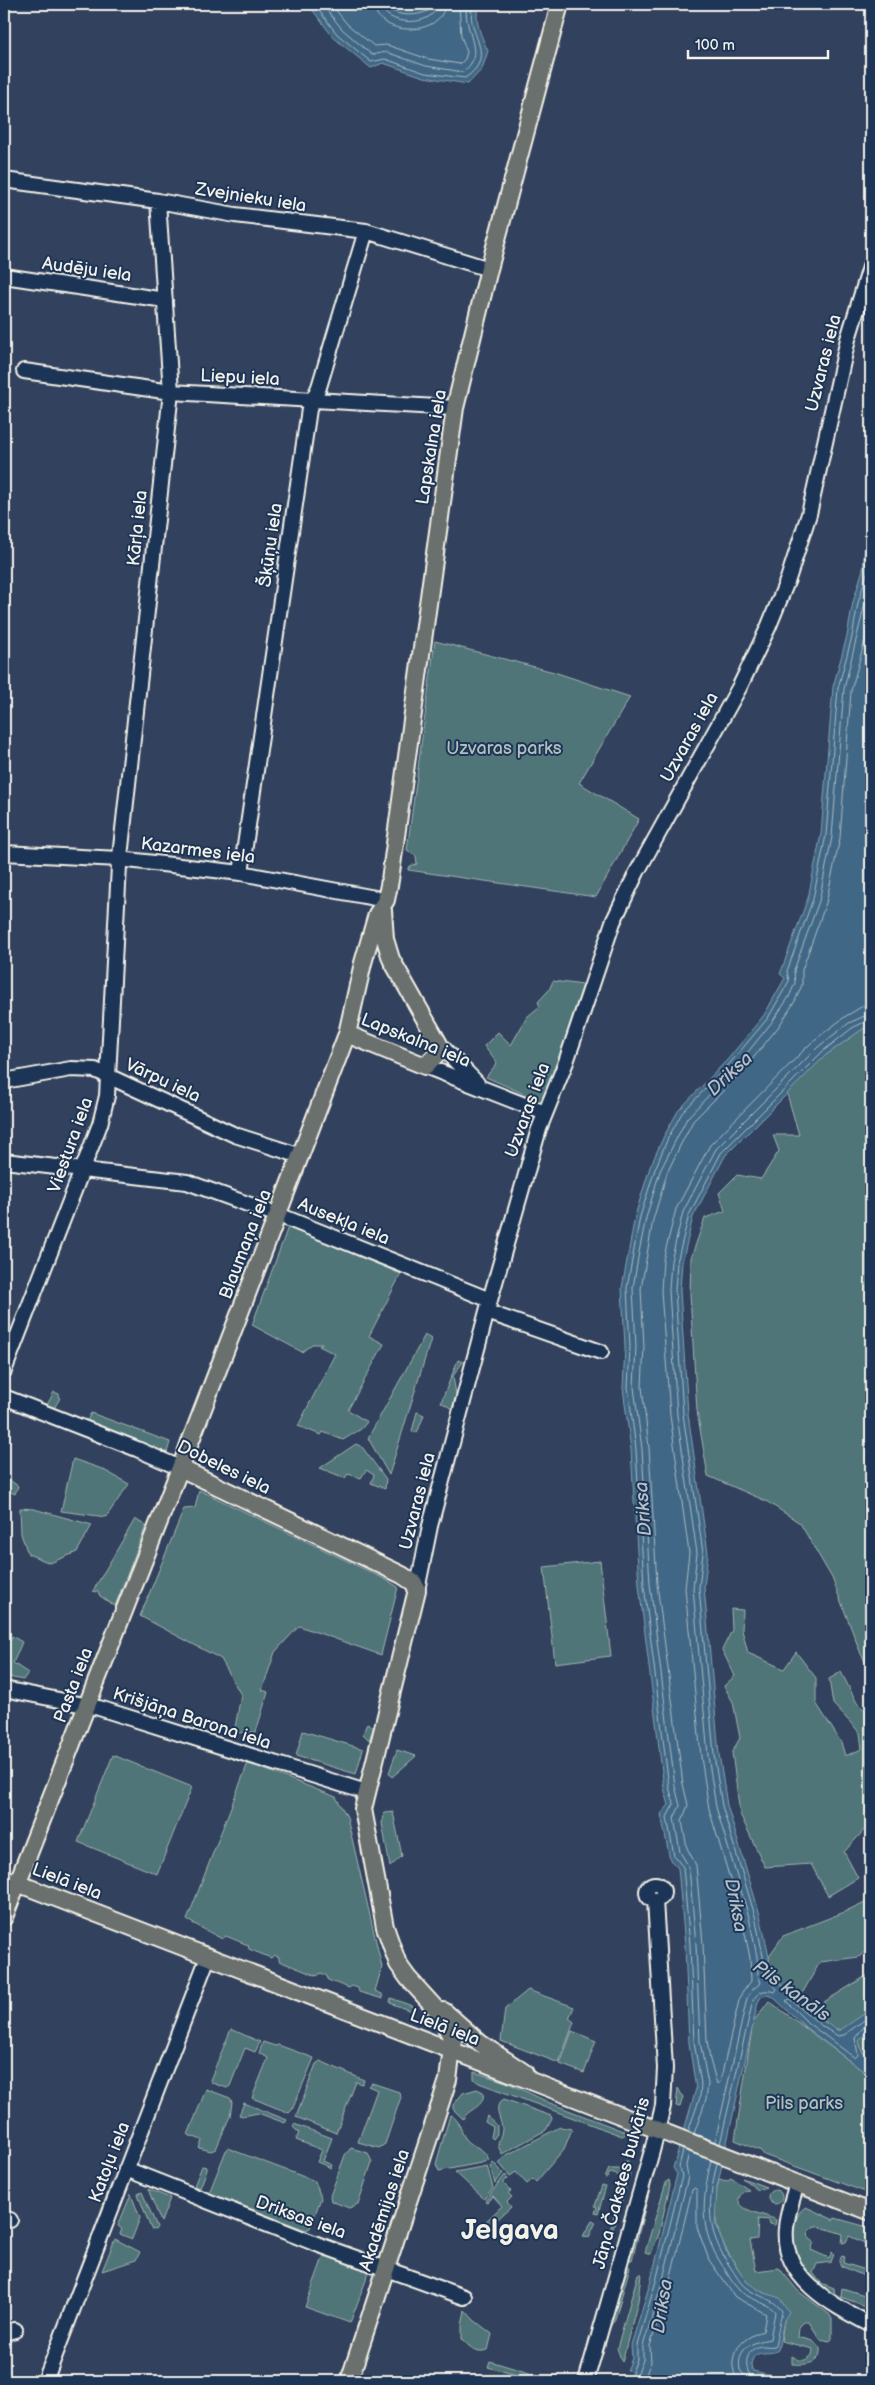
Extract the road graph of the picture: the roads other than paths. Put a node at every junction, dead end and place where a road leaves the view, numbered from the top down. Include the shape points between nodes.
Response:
1 (560, 4) edge
2 (4, 180) edge
3 (158, 201) junction
4 (366, 230) junction
5 (871, 264) edge
6 (488, 269) junction
7 (4, 276) edge
8 (165, 300) junction
9 (24, 371) dead end
10 (171, 392) junction
11 (314, 400) junction
12 (455, 408) junction
13 (4, 853) edge
14 (119, 860) junction
15 (241, 873) junction
16 (384, 902) junction
17 (347, 1034) junction
18 (439, 1044) junction
19 (425, 1066) junction
20 (108, 1075) junction
21 (4, 1081) edge
22 (483, 1089) junction
23 (545, 1113) junction
24 (301, 1156) junction
25 (4, 1161) edge
26 (82, 1169) junction
27 (278, 1215) junction
28 (489, 1306) junction
29 (602, 1352) dead end
30 (4, 1371) edge
31 (4, 1397) edge
32 (180, 1468) junction
33 (417, 1590) junction
34 (4, 1689) edge
35 (88, 1705) junction
36 (366, 1792) junction
37 (10, 1881) edge
38 (655, 1900) dead end
39 (4, 1917) edge
40 (208, 1957) junction
41 (425, 1996) junction
42 (454, 2052) junction
43 (543, 2086) junction
44 (658, 2130) junction
45 (126, 2169) junction
46 (796, 2183) junction
47 (871, 2212) edge
48 (386, 2267) junction
49 (464, 2297) dead end
50 (871, 2325) edge
51 (45, 2381) edge
52 (349, 2381) edge
53 (586, 2381) edge

1 - 6 main road, Lapskalna iela
2 - 3 street, Zvejnieku iela
3 - 4 street, Zvejnieku iela via 235,215
3 - 8 street, Kārļa iela
4 - 6 street, Zvejnieku iela
4 - 11 street, Šķūņu iela
5 - 23 street, Uzvaras iela via 848,339 808,514 788,579 740,686 624,896
6 - 12 main road, Lapskalna iela
7 - 8 street, Audēju iela
8 - 10 street, Kārļa iela
9 - 10 street, Liepu iela
10 - 11 street, Liepu iela
10 - 14 street, Kārļa iela
11 - 12 street, Liepu iela
11 - 15 street, Šķūņu iela via 309,409
12 - 16 main road, Lapskalna iela
13 - 14 street, Kazarmes iela
14 - 15 street, Kazarmes iela
14 - 20 street, Viestura iela
15 - 16 street, Kazarmes iela
16 - 17 main road, Lapskalna iela via 372,930
16 - 18 main road, Lapskalna iela via 384,939 391,959
17 - 19 main road, Lapskalna iela
17 - 24 main road, Blaumaņa iela
18 - 19 main road via 437,1054
18 - 22 street, Lapskalna iela
19 - 22 street, Lapskalna iela
20 - 21 street, Vārpu iela via 95,1070 71,1069
20 - 24 street, Vārpu iela via 235,1134
20 - 26 street, Viestura iela via 105,1106
22 - 23 street, Lapskalna iela
23 - 28 street, Uzvaras iela
24 - 27 main road, Blaumaņa iela
25 - 26 street, Ausekļa iela
26 - 27 street, Ausekļa iela via 187,1182
26 - 30 street, Viestura iela
27 - 28 street, Ausekļa iela
27 - 32 main road, Blaumaņa iela
28 - 29 street
28 - 33 street, Uzvaras iela via 430,1526
31 - 32 street, Dobeles iela
32 - 33 main road, Dobeles iela via 402,1575 414,1583
32 - 35 main road, Pasta iela
33 - 36 main road, Uzvaras iela
34 - 35 street, Krišjāņa Barona iela
35 - 36 street, Krišjāņa Barona iela
35 - 37 main road, Pasta iela
36 - 41 main road, Uzvaras iela via 363,1810 385,1927 398,1964
37 - 39 main road, Pasta iela
37 - 40 main road, Lielā iela
38 - 44 street, Jāņa Čakstes bulvāris via 665,2068
40 - 42 main road, Lielā iela
40 - 45 street, Katoļu iela
41 - 42 main road, Uzvaras iela via 450,2030
41 - 43 main road, Uzvaras iela via 487,2048
42 - 43 main road, Lielā iela
42 - 48 main road, Akadēmijas iela via 448,2080
43 - 44 main road, Lielā iela
44 - 46 main road, Lielā iela
44 - 53 street, Jāņa Čakstes bulvāris
45 - 48 street, Driksas iela via 314,2243
45 - 51 street, Katoļu iela
46 - 47 main road, Lielā iela
46 - 50 street via 786,2228 791,2261 798,2274 821,2296
48 - 49 street, Driksas iela
48 - 52 main road, Akadēmijas iela

